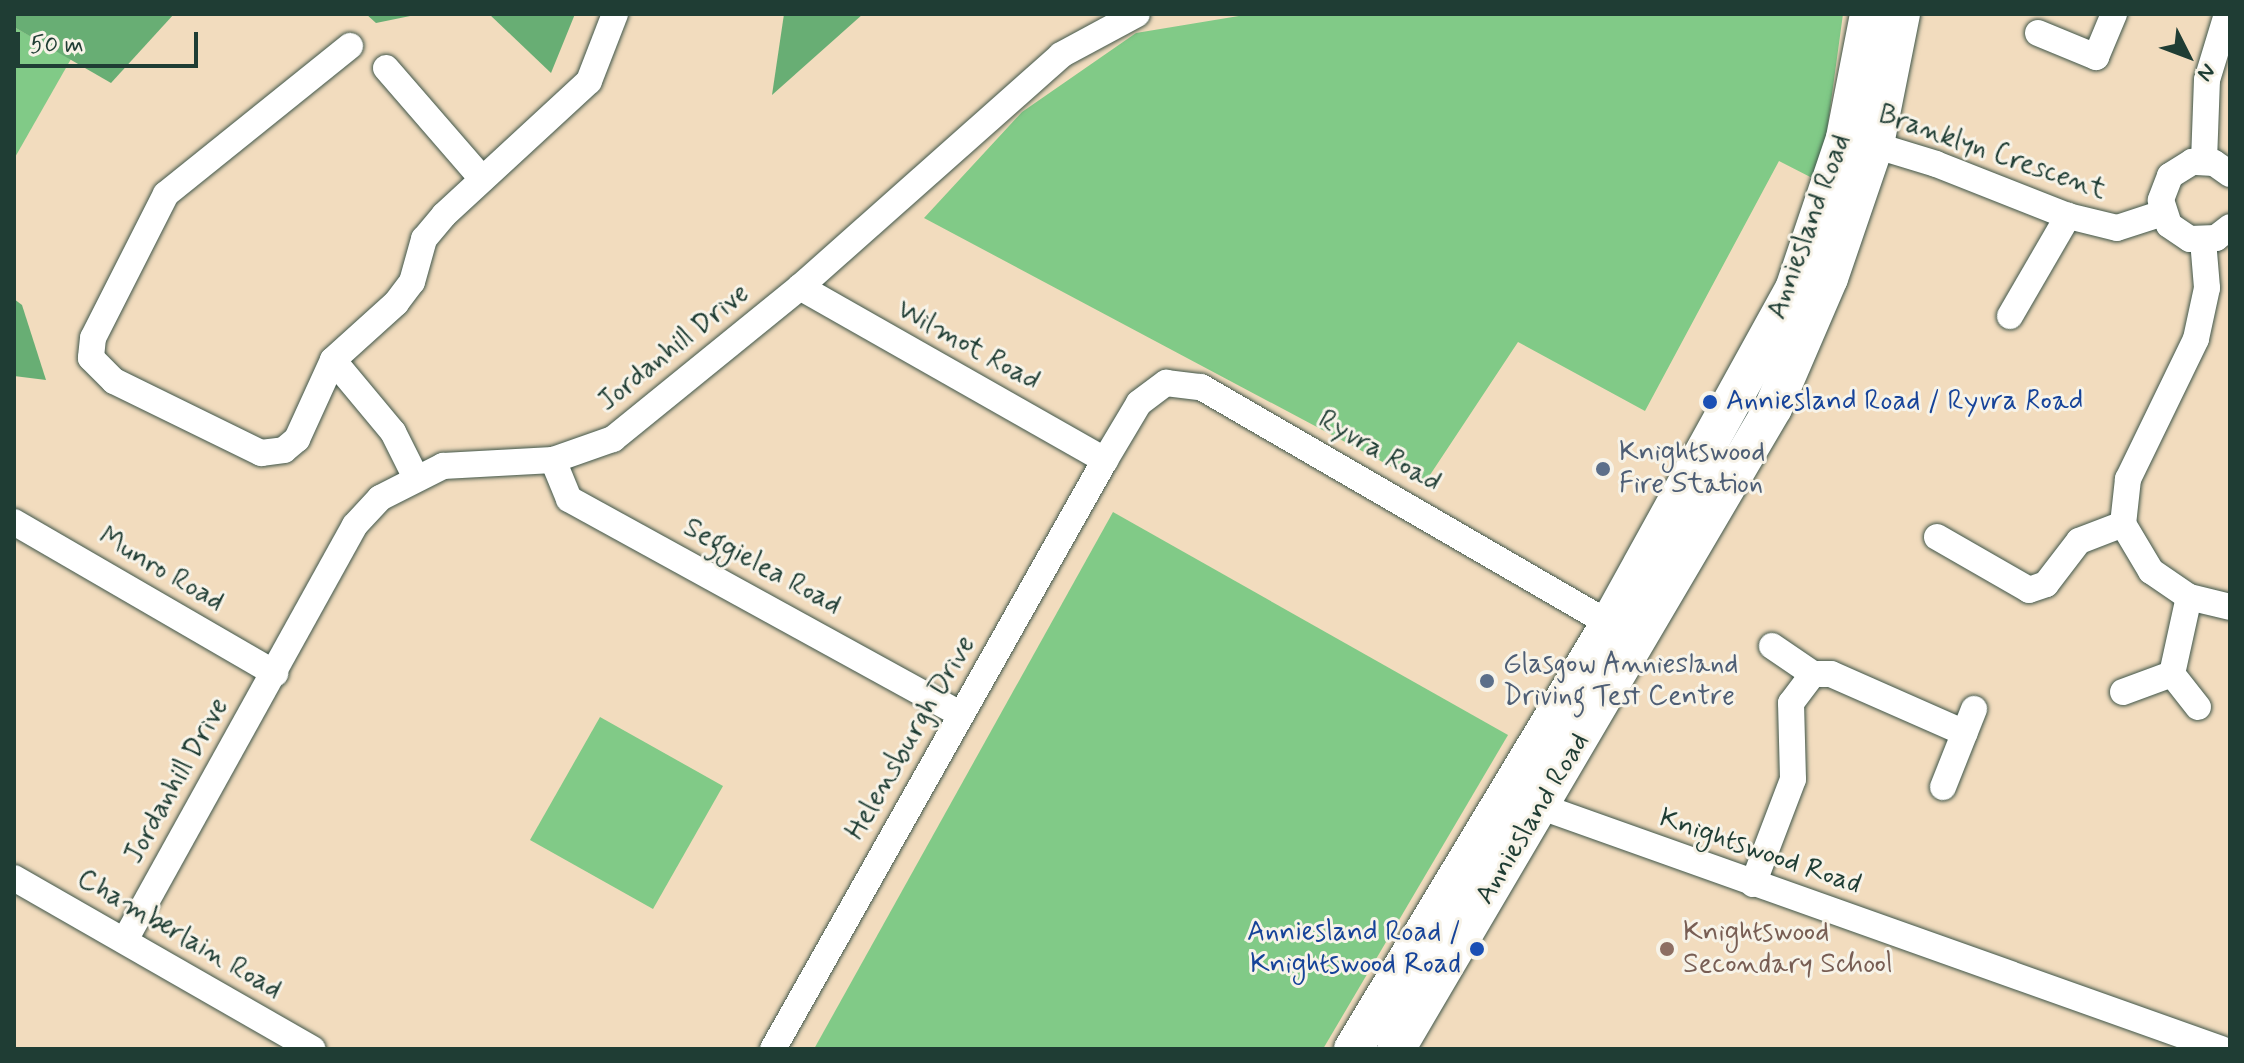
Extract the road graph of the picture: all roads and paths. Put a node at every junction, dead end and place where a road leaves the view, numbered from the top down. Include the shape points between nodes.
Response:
1 (615, 14) edge
2 (1137, 14) edge
3 (1869, 14) edge
4 (1901, 14) edge
5 (2114, 14) edge
6 (2227, 14) edge
7 (2038, 33) dead end
8 (350, 46) dead end
9 (386, 68) dead end
10 (1860, 141) junction
11 (2204, 161) junction
12 (2230, 174) edge
13 (482, 179) junction
14 (2163, 213) junction
15 (2068, 216) junction
16 (2230, 227) edge
17 (2203, 240) junction
18 (800, 287) junction
19 (2010, 316) dead end
20 (333, 360) junction
21 (553, 460) junction
22 (1105, 460) junction
23 (416, 478) junction
24 (14, 522) edge
25 (2123, 524) junction
26 (1937, 537) dead end
27 (2189, 597) junction
28 (2230, 607) edge
29 (1624, 632) junction
30 (1772, 646) dead end
31 (275, 673) junction
32 (1813, 674) junction
33 (2172, 674) junction
34 (2123, 692) dead end
35 (2198, 707) dead end
36 (960, 714) junction
37 (1943, 787) dead end
38 (1523, 800) junction
39 (14, 878) edge
40 (1753, 884) junction
41 (125, 940) junction
42 (312, 1049) edge
43 (773, 1049) edge
44 (1353, 1049) edge
45 (1396, 1049) edge
46 (2221, 1049) edge

1 - 13 street via 589,81
2 - 18 street, Jordanhill Drive via 1061,55
3 - 10 street, Anniesland Road
4 - 10 street, Anniesland Road
5 - 7 street via 2096,57
6 - 11 street via 2207,80
8 - 20 street via 166,194 93,338 91,358 114,381 261,453 273,454 297,439
9 - 13 street
10 - 15 street, Branklyn Crescent
10 - 29 street, Anniesland Road via 1794,289
11 - 12 street
11 - 14 street via 2179,167 2170,176 2161,200
13 - 20 street via 424,239 412,282 396,303
14 - 15 street, Branklyn Crescent via 2117,228
14 - 17 street via 2178,234
15 - 19 street
16 - 17 street
17 - 25 street via 2207,288 2196,339 2128,479
18 - 21 street, Jordanhill Drive via 613,439
18 - 22 street, Wilmot Road
20 - 23 street via 393,432
21 - 23 street, Jordanhill Drive via 443,466
21 - 36 street, Seggielea Road via 569,499
22 - 29 street, Ryvra Road via 1139,403 1166,383 1201,387
22 - 36 street, Helensburgh Drive
23 - 31 street, Jordanhill Drive via 380,498 355,525
24 - 31 street, Munro Road
25 - 26 street via 2079,541 2046,584 2029,590
25 - 27 street via 2151,571
27 - 28 street
27 - 33 street
29 - 38 street, Anniesland Road
30 - 32 street
31 - 41 street, Jordanhill Drive
32 - 37 street via 1831,674 1970,721
32 - 40 street via 1791,703 1793,779
33 - 34 street
33 - 35 street
36 - 43 street, Helensburgh Drive
38 - 40 street, Knightswood Road
38 - 44 street, Anniesland Road
38 - 45 street, Anniesland Road
39 - 41 street, Chamberlain Road
40 - 46 street, Knightswood Road
41 - 42 street, Chamberlain Road

